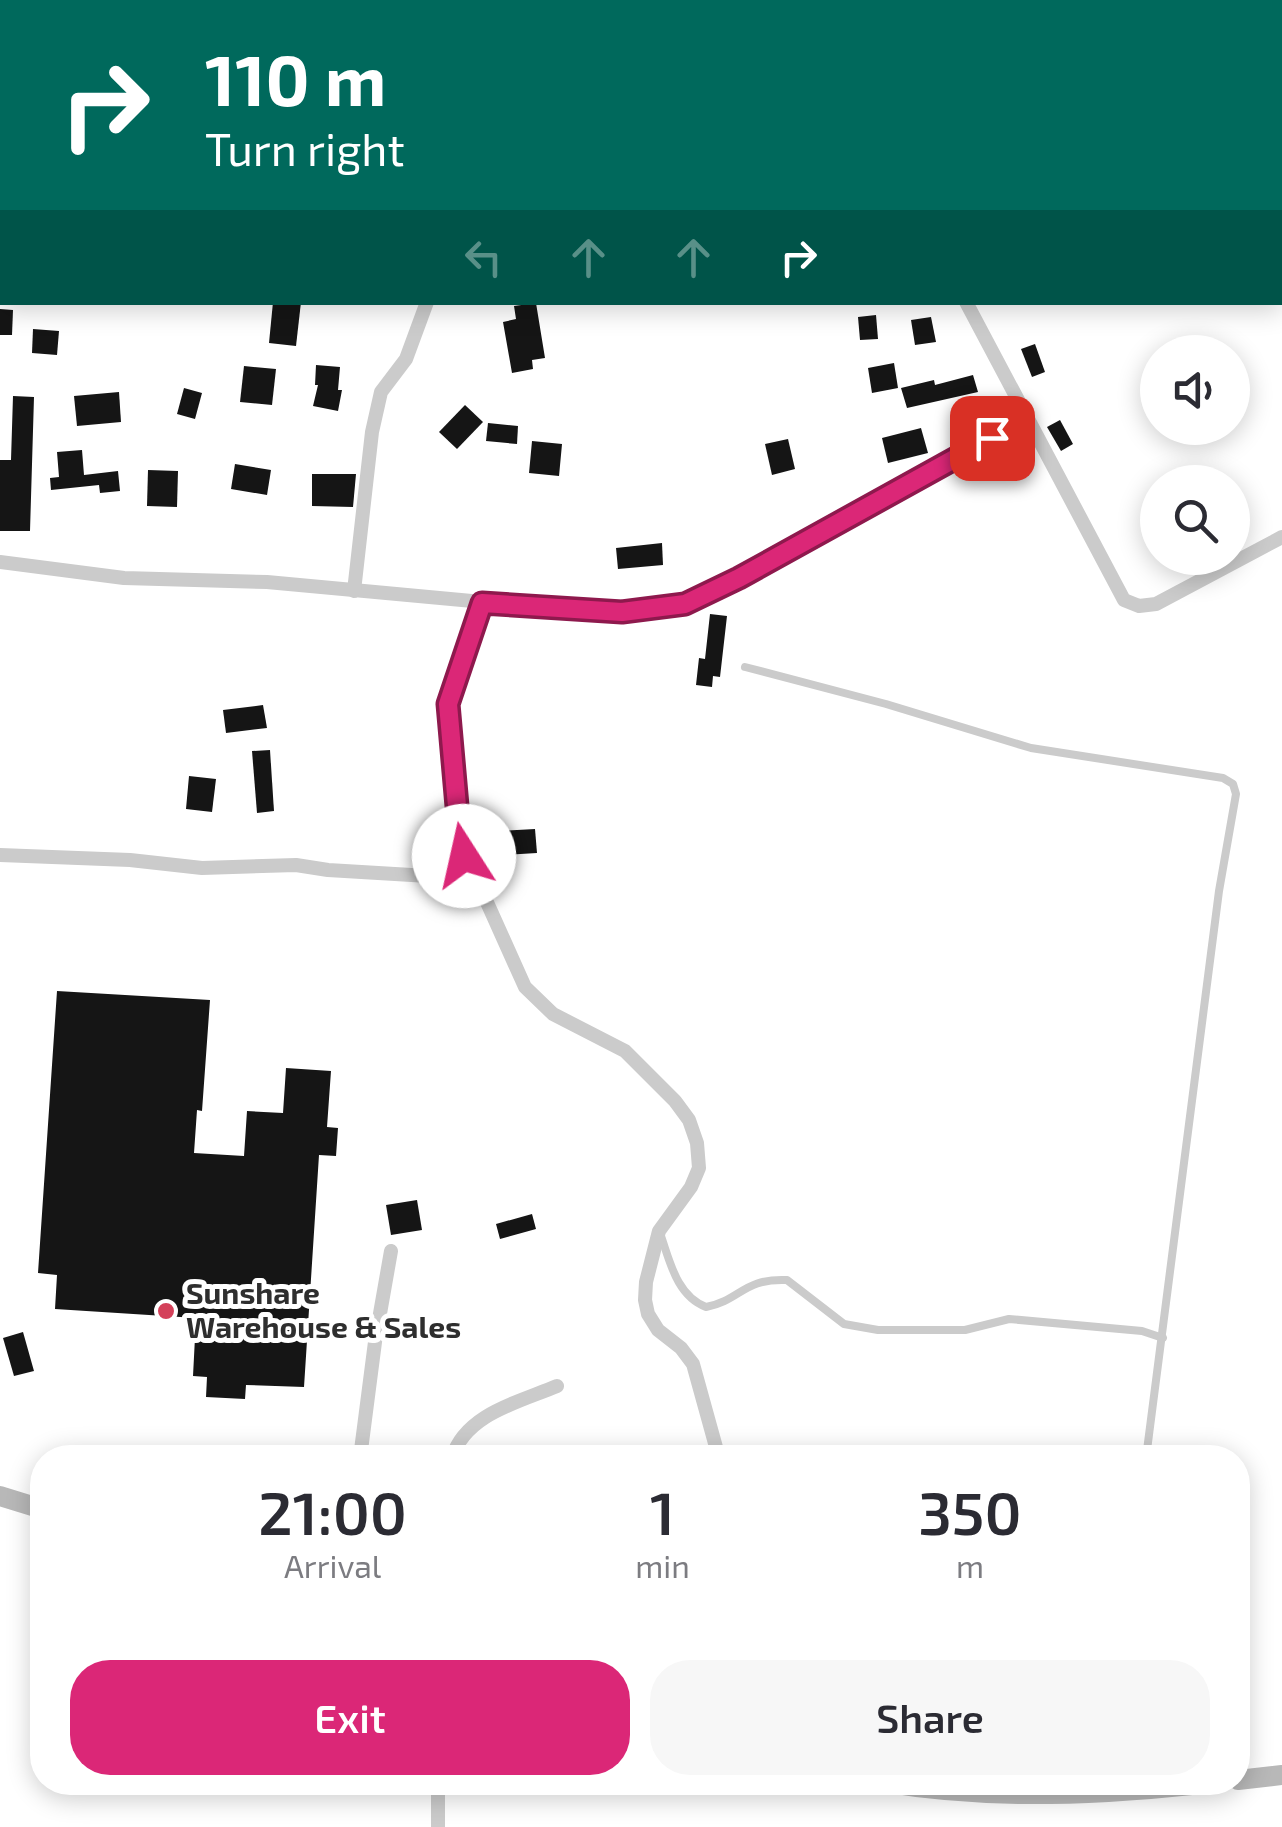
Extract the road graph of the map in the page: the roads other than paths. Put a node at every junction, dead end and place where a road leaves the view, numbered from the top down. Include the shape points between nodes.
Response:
1 (426, 305) edge
2 (968, 305) edge
3 (1028, 420) junction
4 (1282, 537) edge
5 (0, 562) edge
6 (354, 590) junction
7 (482, 603) junction
8 (745, 667) dead end
9 (0, 855) edge
10 (471, 867) junction
11 (659, 1232) junction
12 (391, 1251) dead end
13 (1163, 1338) junction
14 (556, 1386) dead end
15 (362, 1445) edge
16 (457, 1445) edge
17 (715, 1445) edge
18 (1148, 1445) edge
19 (0, 1496) edge
20 (30, 1505) edge
21 (1282, 1775) edge
22 (1250, 1779) edge
23 (438, 1795) edge
24 (438, 1827) edge

1 - 6 street via 406,359 381,392
2 - 3 street
3 - 4 street via 1124,600 1156,604
3 - 7 street via 685,604 622,612
5 - 6 street via 124,578
6 - 7 street
7 - 10 street via 448,704 460,840
8 - 13 lane via 1031,748 1233,784
9 - 10 street via 446,877
10 - 11 street via 525,987 553,1014 625,1051 689,1120 699,1168
11 - 13 lane via 677,1280 706,1307 752,1283 786,1280 844,1324 878,1330 965,1330 1009,1319
11 - 17 street via 646,1282 648,1314 693,1364
12 - 15 street
13 - 18 lane
14 - 16 street via 473,1424
19 - 20 street
21 - 22 street
23 - 24 street

